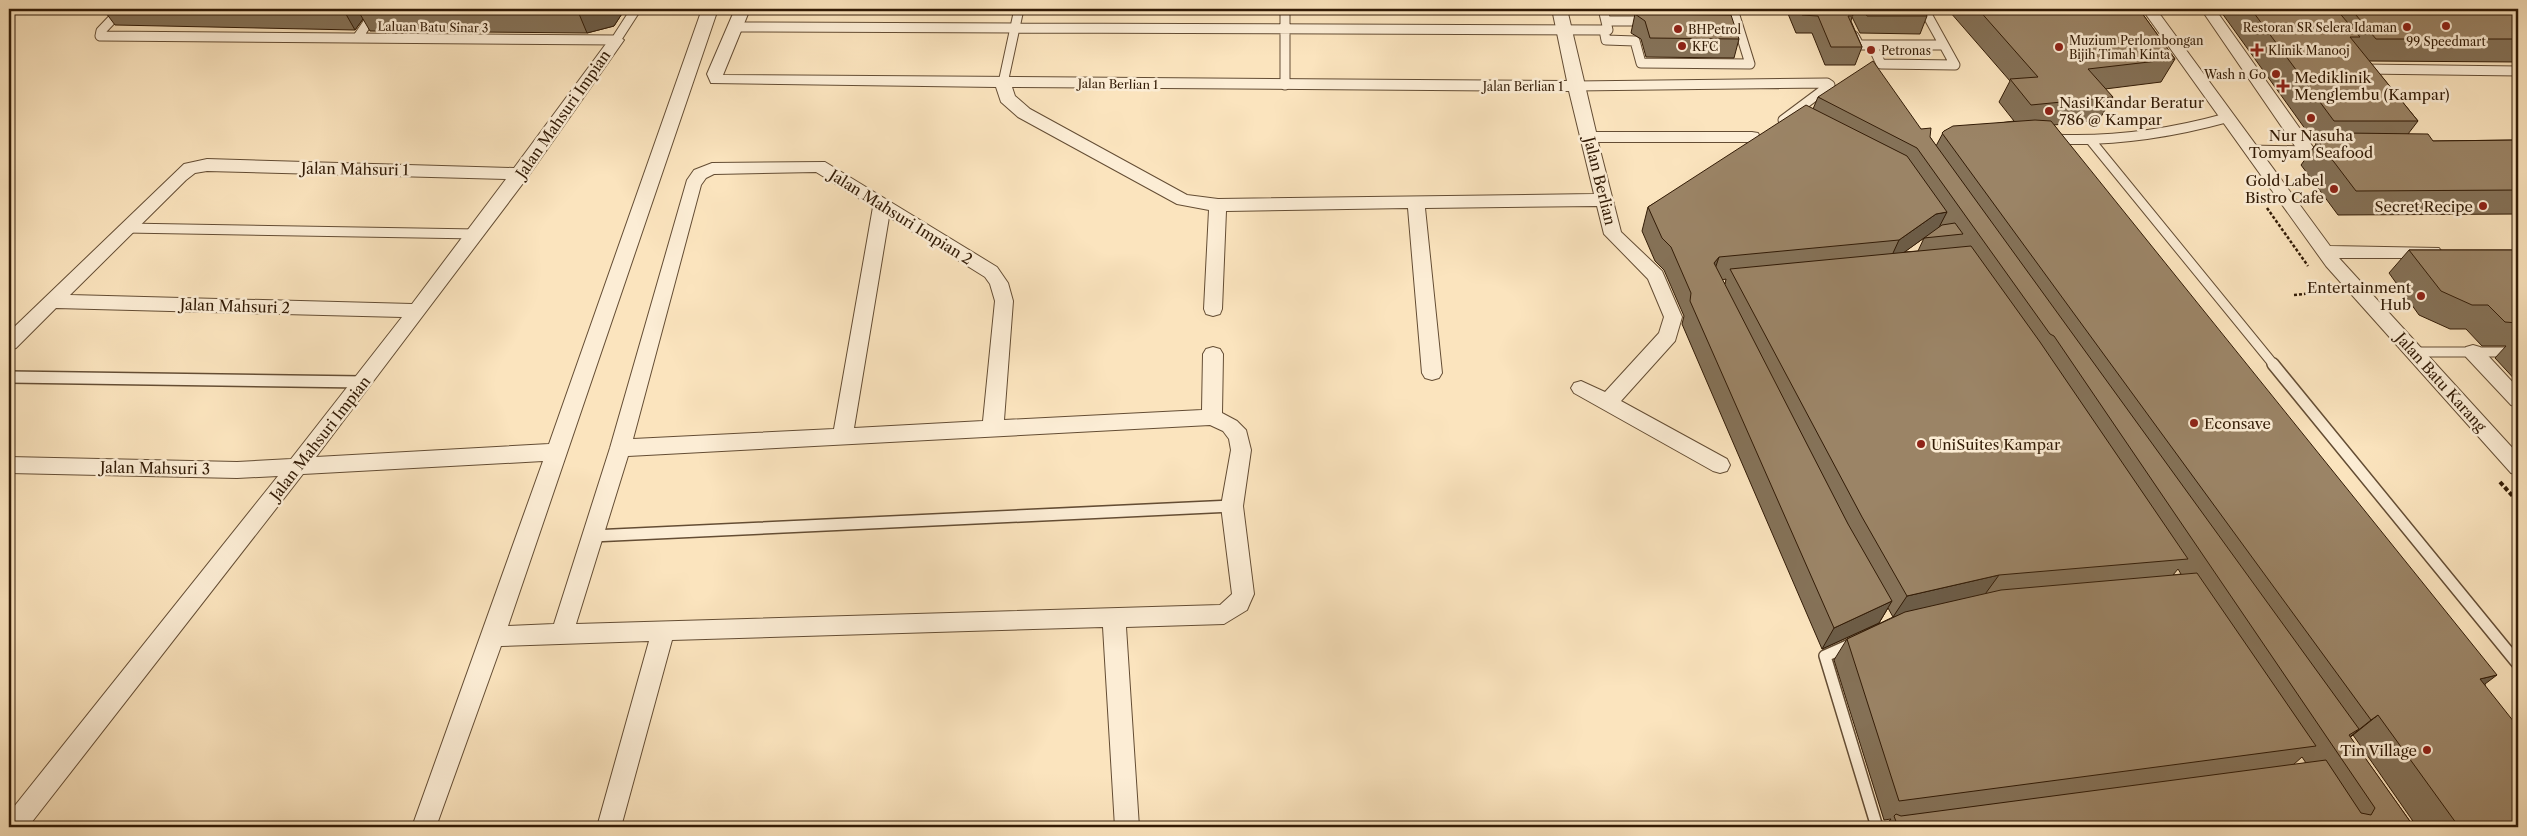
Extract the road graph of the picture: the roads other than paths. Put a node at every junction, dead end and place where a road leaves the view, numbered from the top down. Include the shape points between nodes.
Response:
1 (122, 9) edge
2 (377, 9) edge
3 (636, 9) edge
4 (710, 9) edge
5 (742, 9) edge
6 (1019, 9) edge
7 (1285, 9) edge
8 (1560, 9) edge
9 (1603, 9) edge
10 (1733, 9) edge
11 (1924, 9) edge
12 (2149, 9) edge
13 (2208, 9) edge
14 (1606, 21) junction
15 (1653, 21) edge
16 (1718, 22) edge
17 (1737, 22) junction
18 (734, 27) junction
19 (1015, 29) junction
20 (1285, 29) junction
21 (1604, 30) junction
22 (1852, 30) edge
23 (1565, 31) junction
24 (358, 37) junction
25 (616, 40) junction
26 (1872, 45) junction
27 (1943, 45) junction
28 (2518, 71) edge
29 (2364, 77) edge
30 (1003, 83) junction
31 (1285, 85) junction
32 (1576, 86) junction
33 (2226, 118) junction
34 (1772, 128) edge
35 (1758, 135) edge
36 (1589, 137) junction
37 (2043, 139) edge
38 (2092, 142) junction
39 (2249, 150) junction
40 (2312, 151) joint
41 (521, 174) junction
42 (1604, 200) junction
43 (1416, 202) junction
44 (1218, 205) junction
45 (882, 207) junction
46 (125, 228) junction
47 (477, 234) junction
48 (2325, 252) junction
49 (2450, 252) edge
50 (52, 301) junction
51 (1213, 309) dead end
52 (418, 311) junction
53 (9, 343) edge
54 (2414, 352) junction
55 (2473, 352) junction
56 (2518, 352) edge
57 (1213, 354) dead end
58 (1432, 373) dead end
59 (9, 377) edge
60 (363, 382) junction
61 (1581, 388) dead end
62 (2518, 400) edge
63 (1608, 402) junction
64 (1212, 416) junction
65 (993, 427) junction
66 (843, 435) junction
67 (620, 448) junction
68 (557, 452) junction
69 (9, 465) edge
70 (300, 465) junction
71 (1720, 465) dead end
72 (2518, 467) edge
73 (1232, 506) junction
74 (592, 536) junction
75 (1114, 618) junction
76 (663, 632) junction
77 (562, 634) junction
78 (493, 636) junction
79 (1865, 638) edge
80 (2518, 664) edge
81 (13, 827) edge
82 (424, 827) edge
83 (609, 827) edge
84 (1127, 827) edge
85 (1877, 827) edge

1 - 24 lane, Laluan Batu Sinar 3 via 100,36
2 - 24 lane
3 - 25 lane
4 - 68 street
5 - 18 street
6 - 19 lane
7 - 20 lane
8 - 23 street, Jalan Berlian
9 - 14 lane
10 - 17 lane
11 - 27 lane
12 - 33 street, Jalan Batu Karang
13 - 40 street
14 - 15 lane
14 - 21 lane via 1608,30
16 - 17 lane
17 - 21 lane via 1750,64 1641,63 1635,41 1606,40
18 - 19 lane
18 - 30 street, Jalan Berlian 1 via 715,74 717,80
19 - 20 lane
19 - 30 lane
20 - 23 lane
20 - 31 lane
21 - 23 lane
22 - 26 lane via 1859,45
23 - 32 street, Jalan Berlian
24 - 25 lane, Laluan Batu Sinar 3
25 - 41 street, Jalan Mahsuri Impian
26 - 27 lane
26 - 27 lane via 1881,64 1955,65
28 - 29 lane via 2356,66
30 - 31 street, Jalan Berlian 1
30 - 44 street via 1007,98 1024,113 1183,200
31 - 32 street, Jalan Berlian 1
32 - 34 lane via 1830,85 1792,118
32 - 36 street, Jalan Berlian
33 - 38 lane via 2174,133
33 - 39 street, Jalan Batu Karang
35 - 36 street
36 - 42 street, Jalan Berlian
37 - 38 lane
38 - 80 lane
39 - 40 lane
39 - 48 street, Jalan Batu Karang
41 - 46 street, Jalan Mahsuri 1 via 190,168
41 - 47 street, Jalan Mahsuri Impian
42 - 43 street
42 - 63 street, Jalan Berlian via 1613,234 1656,276 1673,317 1668,336
43 - 44 street
43 - 58 street
44 - 51 street
45 - 65 street, Jalan Mahsuri Impian 2 via 991,272 1000,283 1004,301
45 - 66 street
45 - 67 street, Jalan Mahsuri Impian 2 via 819,166 712,169 700,174 693,184
46 - 47 lane
46 - 50 street
47 - 52 street, Jalan Mahsuri Impian
48 - 49 street
48 - 54 street, Jalan Batu Karang
50 - 52 street, Jalan Mahsuri 2
50 - 53 street
52 - 60 street, Jalan Mahsuri Impian
54 - 55 lane
54 - 72 street, Jalan Batu Karang
55 - 56 lane
55 - 62 street
57 - 64 street
59 - 60 lane
60 - 70 street, Jalan Mahsuri Impian
61 - 63 street
63 - 71 street
64 - 65 street
64 - 73 street via 1230,426 1239,436 1241,450
65 - 66 street
66 - 67 street
67 - 74 street, Jalan Mahsuri Impian 2
68 - 70 street, Jalan Mahsuri 3
68 - 78 street
69 - 70 street, Jalan Mahsuri 3 via 237,470
70 - 81 street, Jalan Mahsuri Impian
73 - 74 lane
73 - 75 street via 1243,594 1240,603 1224,614
74 - 77 street, Jalan Mahsuri Impian 2
75 - 76 street
75 - 84 street
76 - 77 street
76 - 83 street
77 - 78 street
78 - 82 street
79 - 85 lane via 1825,656

